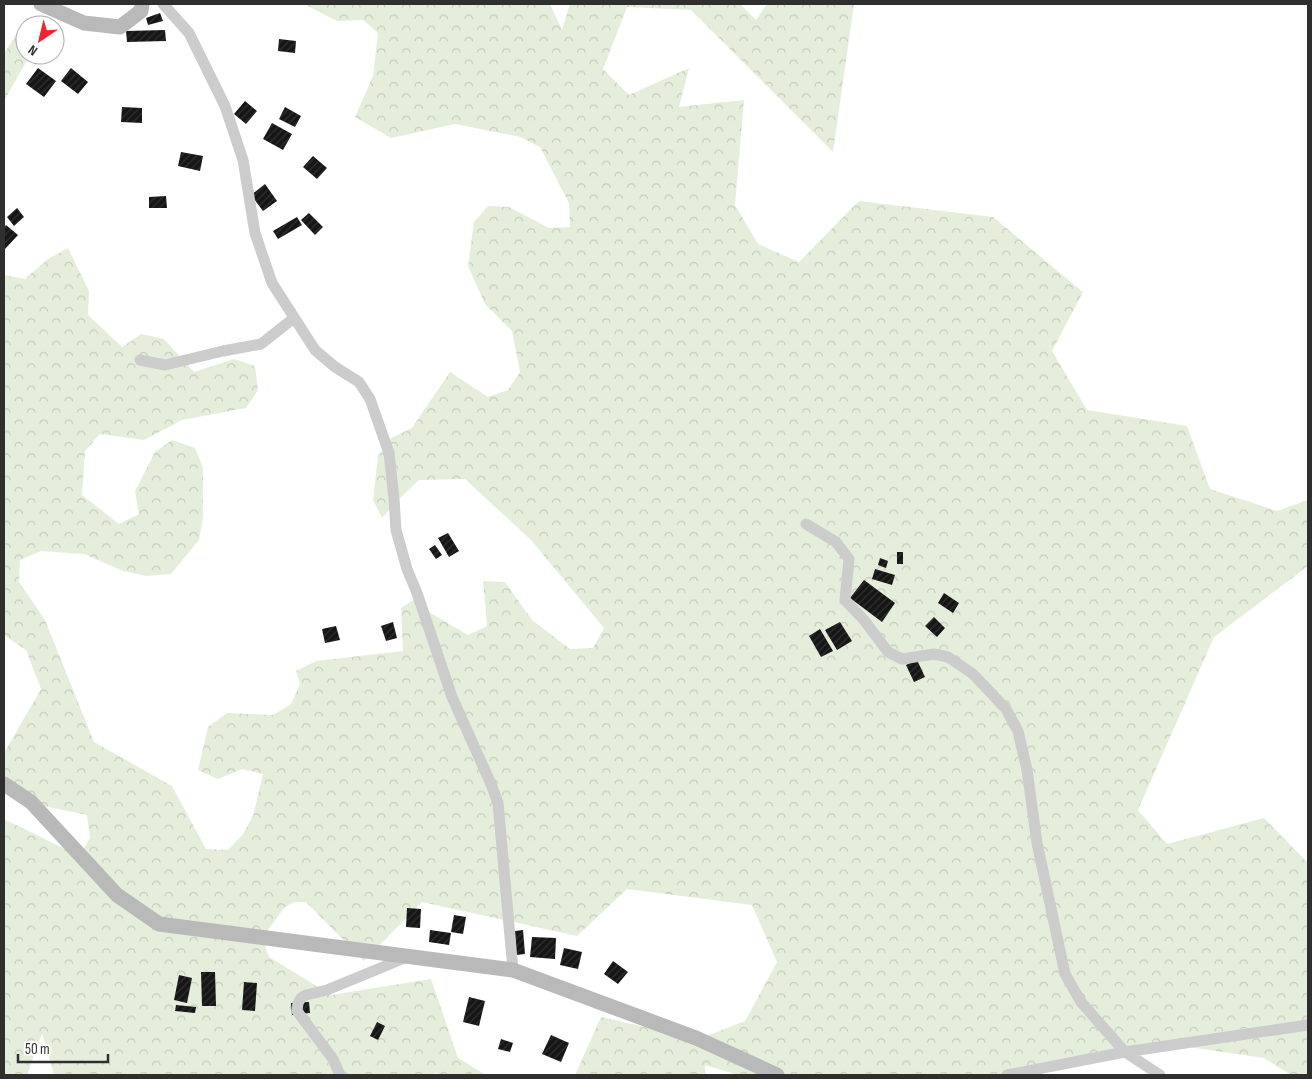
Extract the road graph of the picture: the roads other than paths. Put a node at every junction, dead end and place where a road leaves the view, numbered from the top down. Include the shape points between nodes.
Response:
1 (41, 4) edge
2 (142, 4) edge
3 (163, 4) edge
4 (294, 318) junction
5 (140, 360) dead end
6 (806, 524) dead end
7 (4, 784) edge
8 (408, 957) junction
9 (513, 970) junction
10 (1308, 1025) edge
11 (1125, 1052) junction
12 (340, 1075) edge
13 (777, 1075) edge
14 (1008, 1075) edge
15 (1160, 1075) edge

1 - 2 street via 84,23 120,27 141,11
3 - 4 street via 189,33 225,106 243,160 255,233 272,283
4 - 5 street via 261,344 165,365
4 - 9 street via 315,350 359,382 370,399 389,453 396,530 407,569 452,697 498,803
6 - 11 street via 836,542 849,559 845,600 888,652 902,659 934,654 948,657 973,674 1006,709 1018,731 1027,770 1037,843 1065,974 1081,1002
7 - 8 street via 31,802 117,895 159,924
8 - 9 street
8 - 12 street via 327,990 306,995 298,1002 297,1011 333,1059
9 - 13 street via 696,1038
10 - 11 street
11 - 14 street
11 - 15 street

